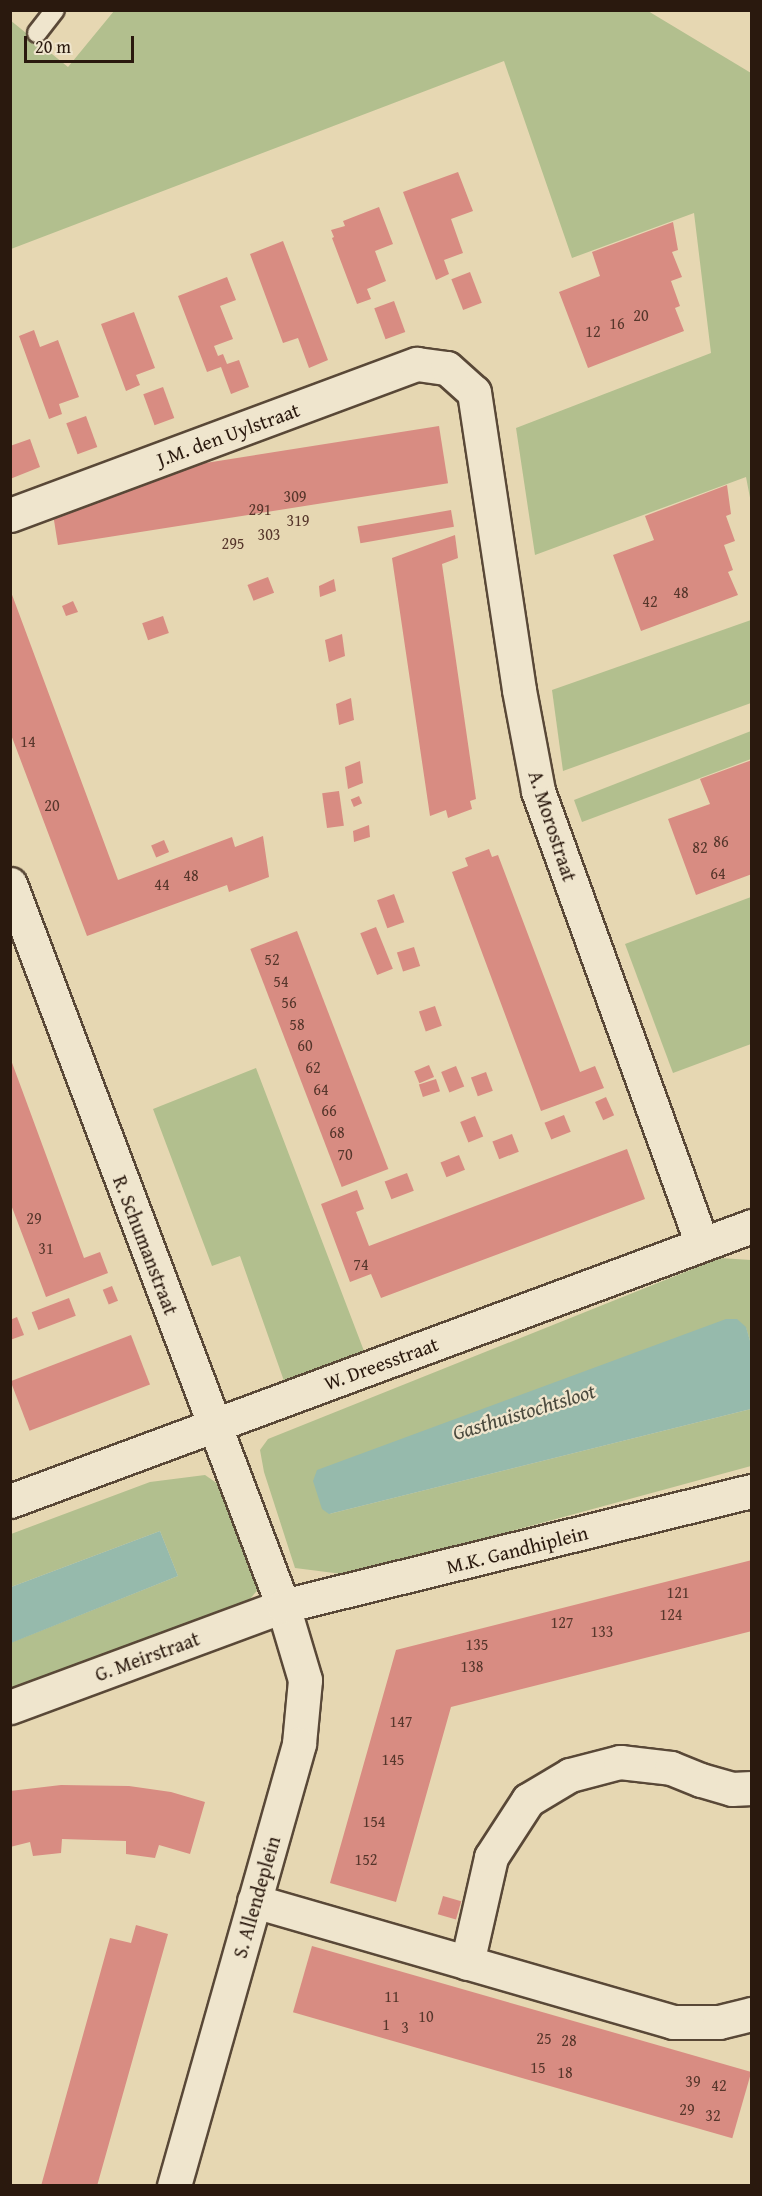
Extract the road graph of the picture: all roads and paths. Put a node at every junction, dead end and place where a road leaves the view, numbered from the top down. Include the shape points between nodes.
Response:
1 (55, 10) edge
2 (38, 33) dead end
3 (447, 368) joint
4 (10, 515) edge
5 (10, 884) edge
6 (752, 1226) edge
7 (702, 1243) junction
8 (214, 1425) junction
9 (752, 1491) edge
10 (10, 1501) edge
11 (284, 1606) junction
12 (10, 1707) edge
13 (752, 1788) edge
14 (254, 1901) junction
15 (467, 1963) junction
16 (752, 2014) edge
17 (174, 2186) edge

1 - 2 lane
3 - 4 street, J.M. den Uylstraat via 417,364
3 - 7 street, A. Morostraat via 474,392 538,791
5 - 8 street, R. Schumanstraat
6 - 7 street, W. Dreesstraat
7 - 8 street, W. Dreesstraat
8 - 10 street, W. Dreesstraat
8 - 11 street, R. Schumanstraat
9 - 11 street, M.K. Gandhiplein
11 - 12 street, G. Meirstraat
11 - 14 street, S. Allendeplein via 305,1680 299,1744
13 - 15 street via 732,1789 671,1768 620,1762 570,1775 528,1800 491,1857
14 - 15 street
14 - 17 street, S. Allendeplein
15 - 16 street via 673,2022 719,2022

